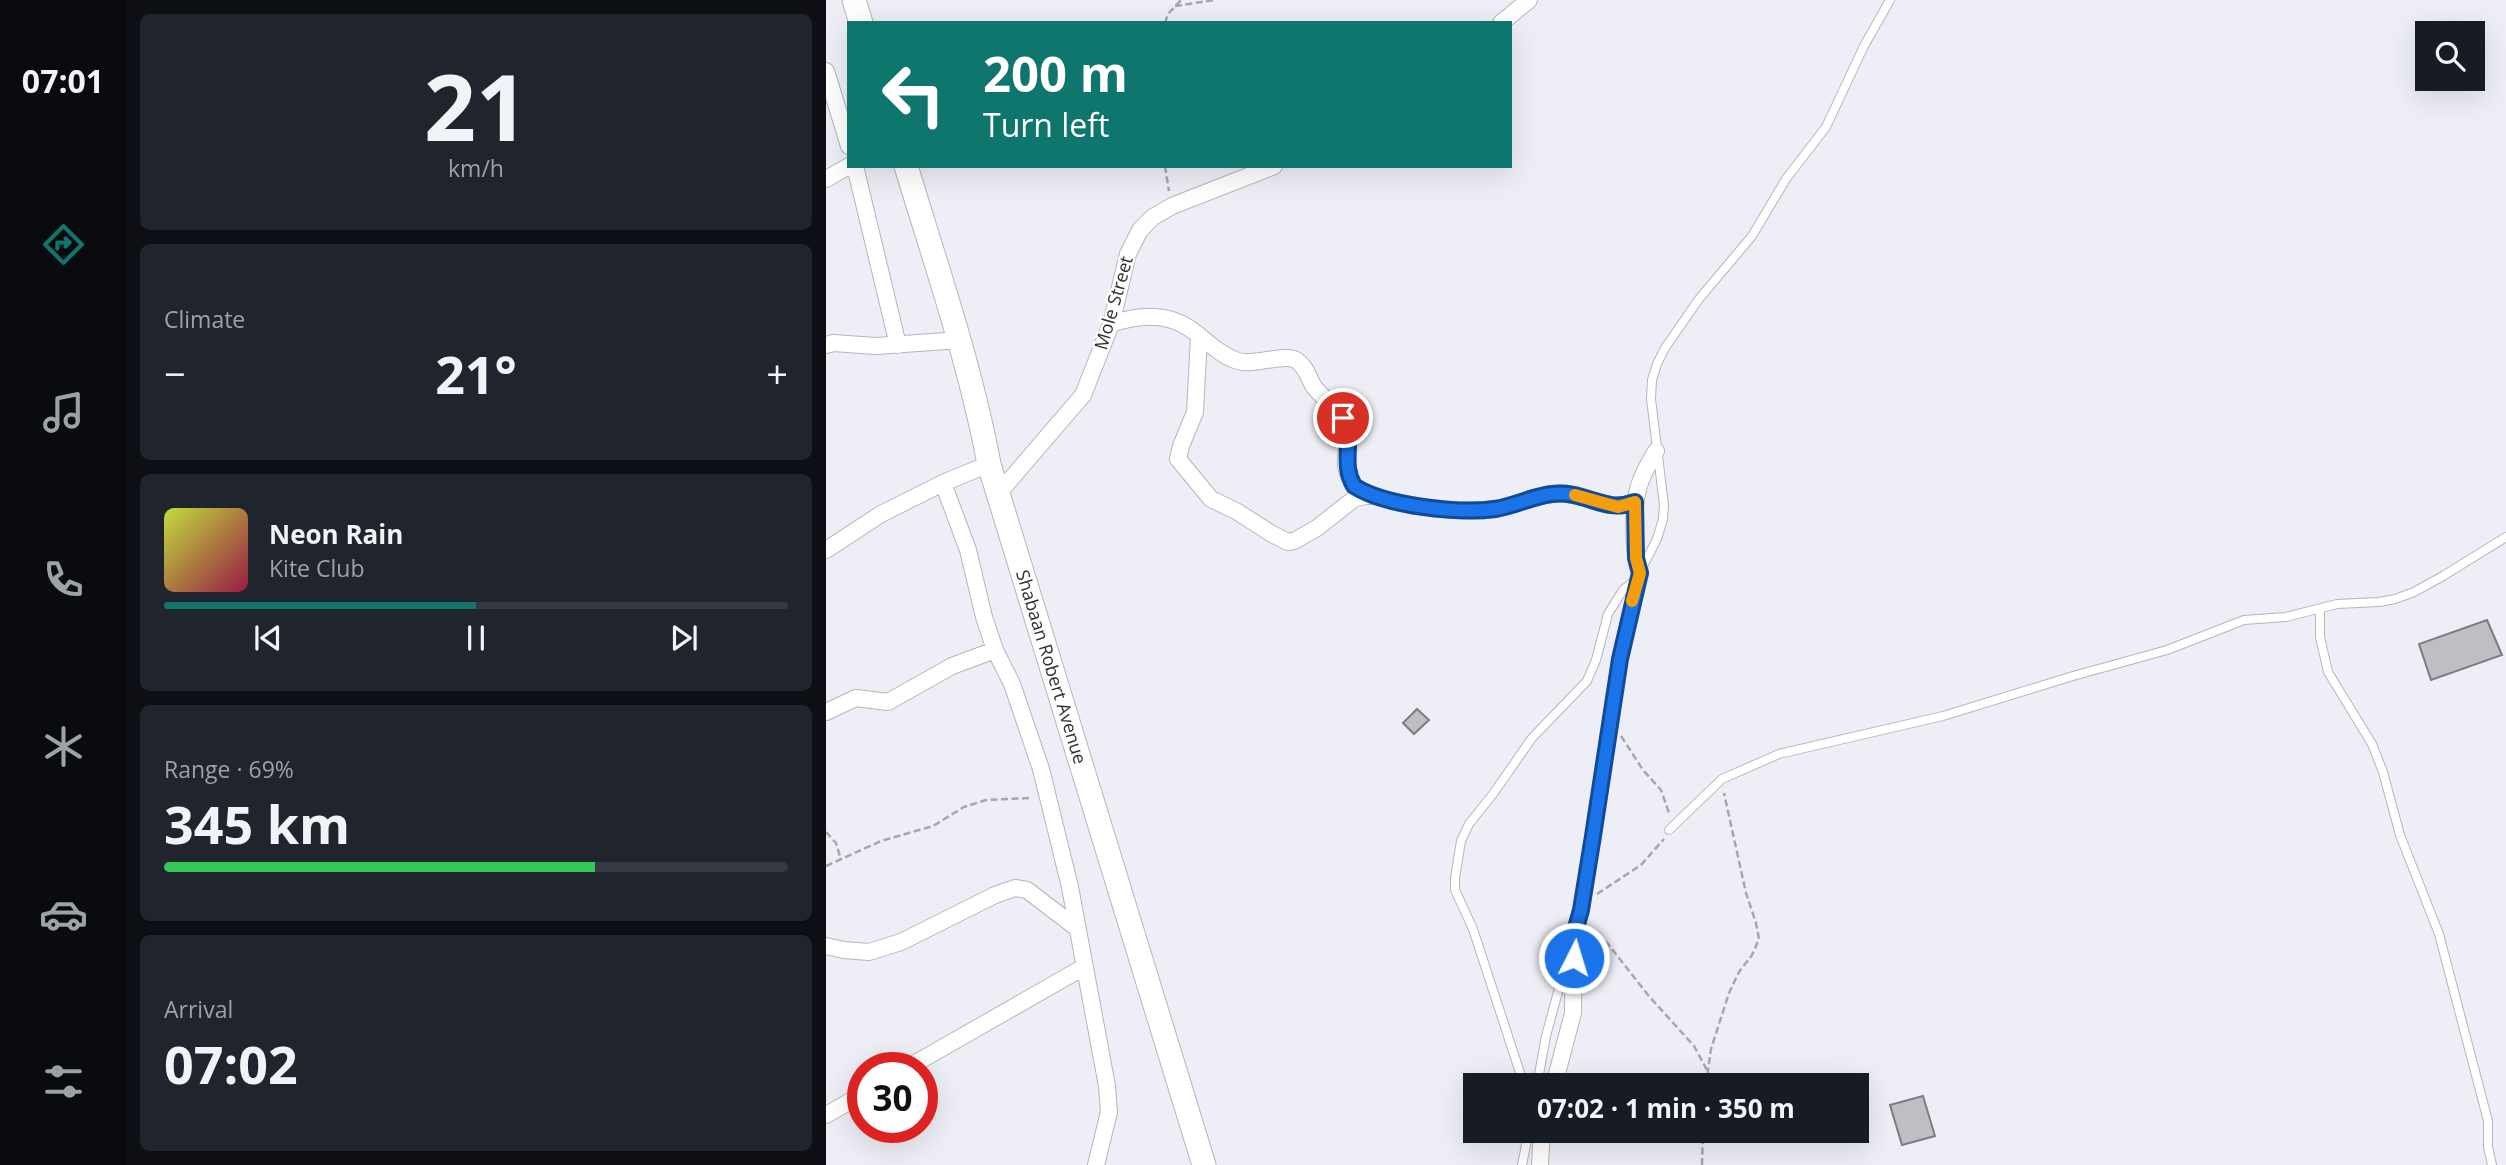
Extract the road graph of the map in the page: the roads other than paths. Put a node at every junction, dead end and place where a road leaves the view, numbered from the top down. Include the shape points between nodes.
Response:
1 (854, 0) edge
2 (1529, 0) edge
3 (1890, 0) edge
4 (860, 21) edge
5 (1503, 21) edge
6 (826, 71) edge
7 (847, 139) edge
8 (847, 167) edge
9 (855, 168) edge
10 (907, 168) edge
11 (1269, 168) edge
12 (826, 179) edge
13 (1111, 324) junction
14 (1199, 336) junction
15 (960, 340) junction
16 (826, 345) edge
17 (898, 345) junction
18 (1656, 452) junction
19 (989, 464) junction
20 (943, 483) junction
21 (998, 494) junction
22 (1374, 494) junction
23 (1635, 502) junction
24 (2506, 537) edge
25 (826, 550) edge
26 (1639, 576) junction
27 (2320, 609) junction
28 (995, 650) junction
29 (826, 712) edge
30 (1669, 830) road end
31 (1576, 927) junction
32 (1078, 929) junction
33 (826, 946) edge
34 (1084, 967) junction
35 (935, 1052) edge
36 (1520, 1073) edge
37 (1540, 1073) edge
38 (1557, 1073) edge
39 (847, 1103) edge
40 (826, 1115) edge
41 (1527, 1143) edge
42 (1541, 1143) edge
43 (1096, 1165) edge
44 (1204, 1165) edge
45 (1522, 1165) edge
46 (1540, 1165) edge
47 (2492, 1165) edge

1 - 4 street
2 - 5 street
3 - 18 lane via 1826,127 1786,179 1752,236 1665,348 1652,380
6 - 7 street
8 - 12 street
9 - 17 street
10 - 15 street, Shabaan Robert Avenue
11 - 13 street, Mole Street via 1153,217 1133,242
13 - 14 street via 1152,316 1179,323
13 - 21 street, Mole Street via 1083,395
14 - 22 street via 1236,360 1290,358 1302,365 1346,423 1350,479 1357,488
14 - 22 street via 1195,412 1178,459 1211,499 1290,542 1317,528 1355,498
15 - 17 street
15 - 19 street, Shabaan Robert Avenue
16 - 17 street
18 - 23 street via 1640,481
18 - 26 lane via 1663,519
19 - 20 street
19 - 21 street, Shabaan Robert Avenue
20 - 25 street via 881,514
20 - 28 street via 968,550
21 - 44 street, Shabaan Robert Avenue
22 - 23 street via 1438,508 1495,509 1553,494 1580,495 1618,507
23 - 26 street
24 - 27 lane via 2414,592 2379,602
26 - 31 lane via 1624,639
26 - 36 lane via 1623,590 1608,614 1587,681 1532,737 1461,841 1455,890 1473,929
27 - 30 lane via 2244,620 2167,650 1943,716 1779,754 1722,779
27 - 47 lane via 2320,637 2328,672 2384,772 2400,835 2439,934 2488,1121
28 - 29 street via 952,666 888,702 856,698
28 - 32 street via 1012,684 1041,769
31 - 37 lane
31 - 38 street via 1573,1013
32 - 33 street via 1027,890 1015,888 901,942 869,952
32 - 34 street
34 - 35 street
34 - 43 street via 1109,1112
39 - 40 street
41 - 45 lane
42 - 46 street

